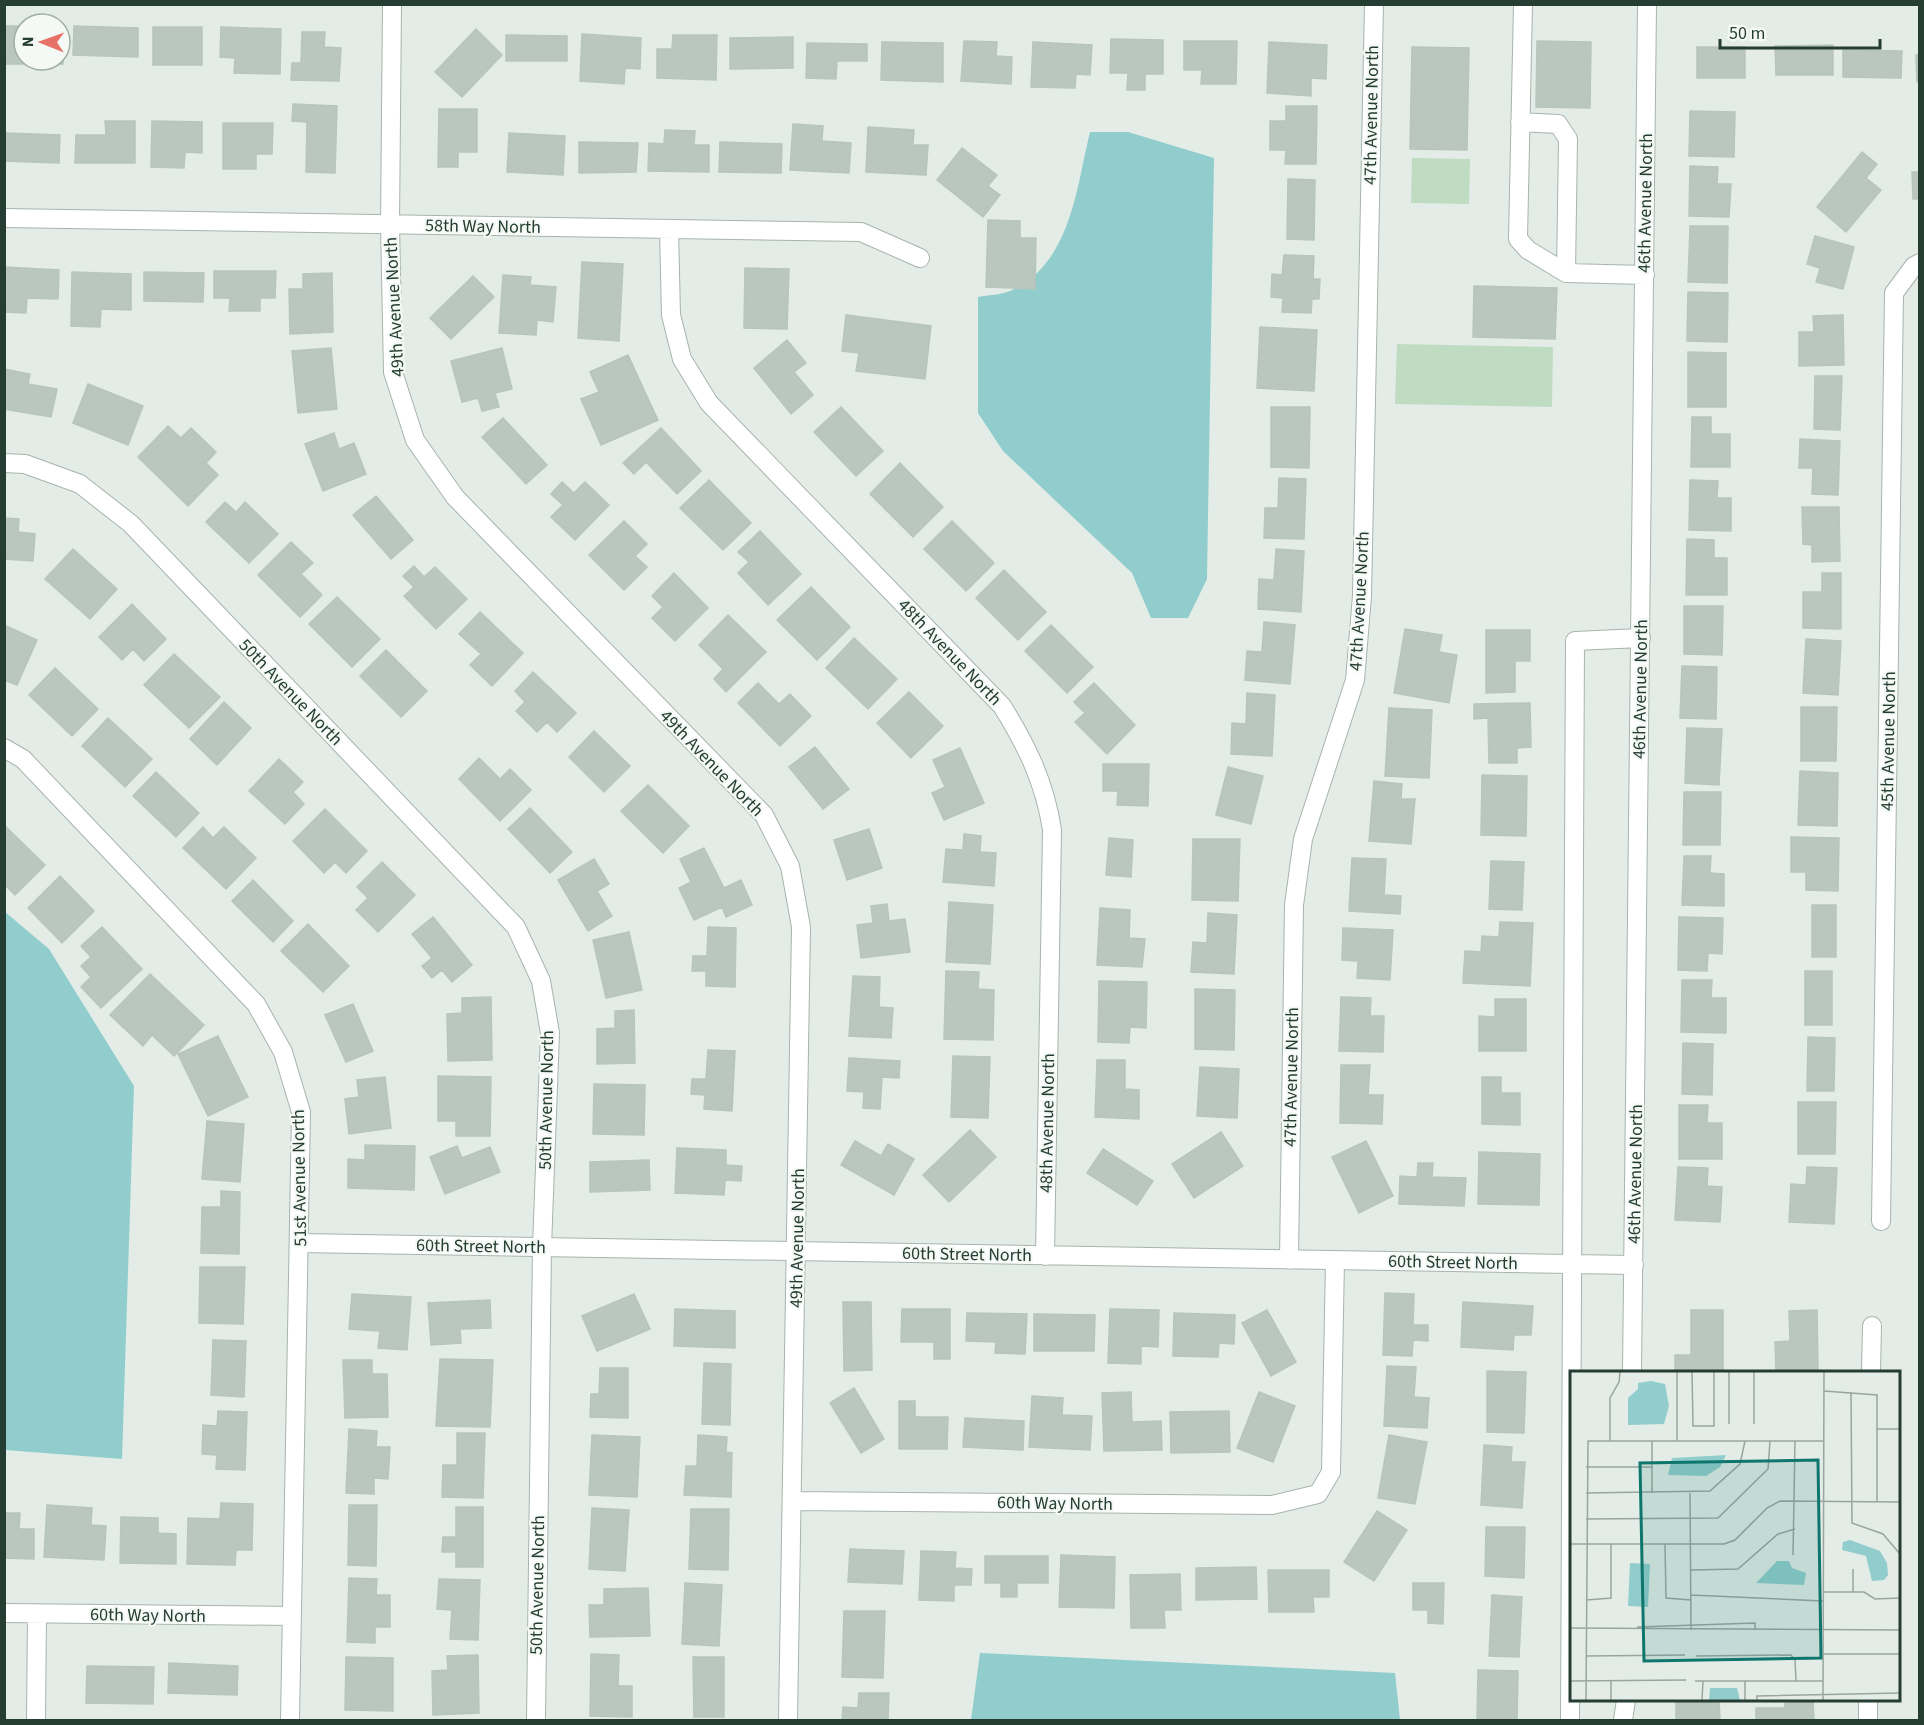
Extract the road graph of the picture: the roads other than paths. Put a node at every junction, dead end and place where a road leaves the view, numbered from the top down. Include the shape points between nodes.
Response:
1 (392, 4) edge
2 (1374, 4) edge
3 (1523, 4) edge
4 (1647, 4) edge
5 (1520, 122) junction
6 (4, 218) edge
7 (390, 224) junction
8 (669, 230) junction
9 (920, 258) dead end
10 (1917, 264) edge
11 (1566, 273) junction
12 (1645, 275) junction
13 (4, 463) edge
14 (1641, 638) junction
15 (4, 748) edge
16 (1881, 1221) dead end
17 (300, 1244) junction
18 (542, 1247) junction
19 (797, 1251) junction
20 (1045, 1256) junction
21 (1289, 1260) junction
22 (1335, 1260) junction
23 (1571, 1264) junction
24 (1634, 1265) junction
25 (1872, 1326) dead end
26 (1571, 1371) edge
27 (1632, 1371) edge
28 (1871, 1371) edge
29 (792, 1501) junction
30 (4, 1613) edge
31 (37, 1614) junction
32 (292, 1616) junction
33 (1570, 1701) edge
34 (1626, 1701) edge
35 (1868, 1701) edge
36 (36, 1720) edge
37 (290, 1720) edge
38 (536, 1720) edge
39 (788, 1720) edge
40 (1570, 1720) edge
41 (1623, 1720) edge
42 (1868, 1720) edge

1 - 7 street, 49th Avenue North
2 - 21 street, 47th Avenue North via 1362,596 1355,680 1303,839 1294,905
3 - 5 street
4 - 12 street, 46th Avenue North
5 - 11 street via 1518,238 1528,250
5 - 11 street via 1558,124 1568,140
6 - 7 street, 58th Way North
7 - 8 street, 58th Way North
7 - 19 street, 49th Avenue North via 393,372 415,440 455,497 764,815 790,866 801,927
8 - 9 street, 58th Way North via 861,231
8 - 20 street, 48th Avenue North via 670,315 682,359 709,403 1002,706 1028,748 1047,797 1052,831
10 - 16 street, 45th Avenue North via 1894,293
11 - 12 street
12 - 14 street, 46th Avenue North
13 - 18 street, 50th Avenue North via 25,464 80,484 131,524 516,927 541,981 550,1033
14 - 23 street via 1575,641
14 - 24 street, 46th Avenue North
15 - 17 street, 51st Avenue North via 23,759 256,1004 283,1052 301,1112
17 - 18 street, 60th Street North
17 - 32 street, 51st Avenue North
18 - 19 street, 60th Street North
18 - 38 street, 50th Avenue North
19 - 20 street, 60th Street North
19 - 29 street, 49th Avenue North
20 - 21 street, 60th Street North
21 - 22 street, 60th Street North
22 - 23 street, 60th Street North
22 - 29 street, 60th Way North via 1331,1472 1318,1494 1272,1505
23 - 24 street, 60th Street North
23 - 26 street
24 - 27 street, 46th Avenue North
25 - 28 street
29 - 39 street, 49th Avenue North
30 - 31 street, 60th Way North
31 - 32 street, 60th Way North
31 - 36 street
32 - 37 street, 51st Avenue North
33 - 40 street
34 - 41 street
35 - 42 street

